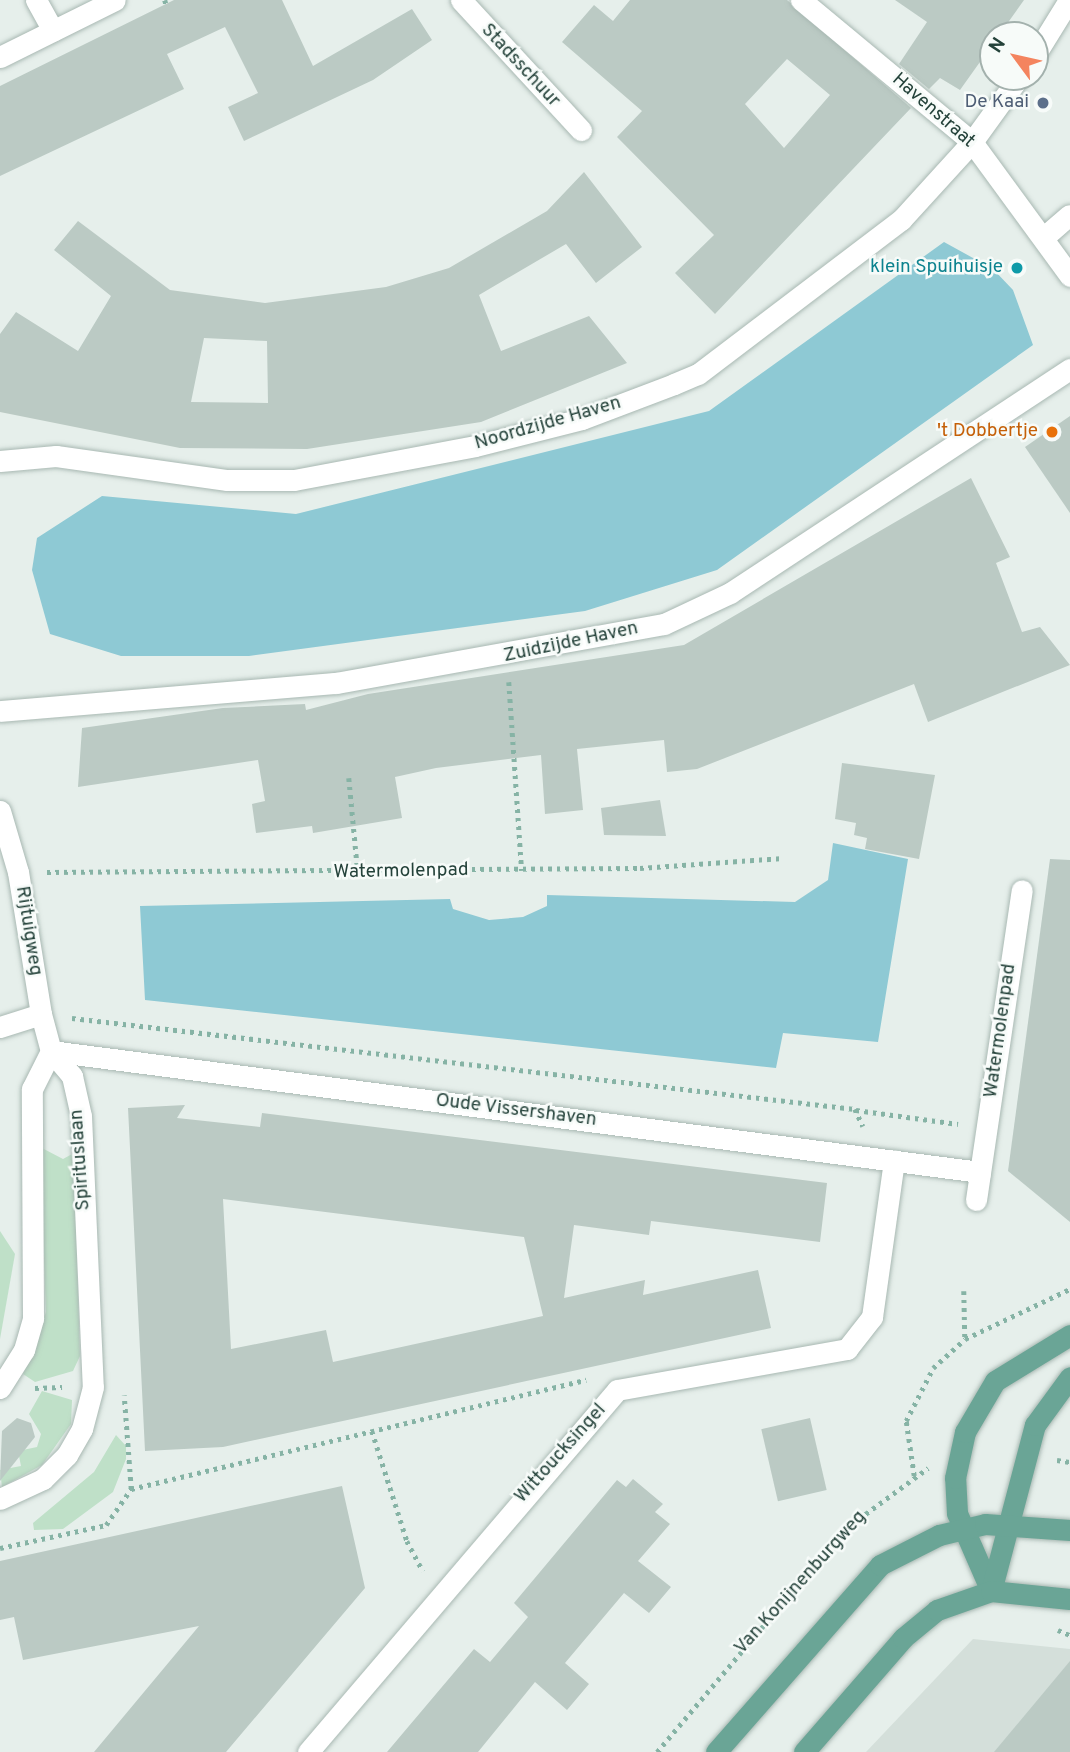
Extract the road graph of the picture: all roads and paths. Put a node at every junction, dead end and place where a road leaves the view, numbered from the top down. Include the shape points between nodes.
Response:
1 (36, 0) edge
2 (115, 0) edge
3 (461, 0) edge
4 (801, 0) edge
5 (1069, 0) edge
6 (53, 31) junction
7 (1049, 32) edge
8 (0, 57) edge
9 (1009, 91) edge
10 (581, 130) dead end
11 (972, 142) junction
12 (1069, 215) edge
13 (1044, 237) junction
14 (1070, 275) edge
15 (1070, 369) edge
16 (0, 461) edge
17 (506, 657) junction
18 (0, 710) edge
19 (349, 778) dead end
20 (0, 811) edge
21 (784, 858) dead end
22 (522, 871) junction
23 (18, 872) junction
24 (358, 873) junction
25 (1022, 890) dead end
26 (41, 1014) junction
27 (0, 1027) edge
28 (51, 1051) junction
29 (855, 1109) junction
30 (986, 1128) junction
31 (886, 1160) junction
32 (980, 1172) junction
33 (976, 1200) dead end
34 (1070, 1289) edge
35 (964, 1291) dead end
36 (1070, 1335) edge
37 (965, 1339) junction
38 (1070, 1377) edge
39 (0, 1388) edge
40 (617, 1390) junction
41 (372, 1431) junction
42 (0, 1499) edge
43 (1013, 1521) junction
44 (961, 1528) junction
45 (1070, 1530) edge
46 (0, 1548) edge
47 (991, 1591) junction
48 (437, 1596) junction
49 (1070, 1599) edge
50 (1058, 1630) dead end
51 (1070, 1634) edge
52 (308, 1752) edge
53 (657, 1752) edge
54 (716, 1752) edge
55 (804, 1752) edge

1 - 6 street
2 - 6 street
3 - 10 street, Stadsschuur
4 - 11 street, Havenstraat
5 - 7 street
6 - 8 street
9 - 11 street, Noordzijde Haven
11 - 13 street, Havenstraat
11 - 16 street, Noordzijde Haven via 901,220 698,374 582,419 363,471 294,480 227,480 56,456
12 - 13 street
13 - 14 street, Havenstraat
15 - 17 street, Zuidzijde Haven via 730,593 664,624
17 - 18 street, Zuidzijde Haven via 336,683
17 - 22 path via 521,785 516,802
19 - 24 path
20 - 23 street, Rijtuigweg
21 - 22 path, Watermolenpad
22 - 24 path, Watermolenpad
23 - 24 path, Watermolenpad
23 - 26 street, Rijtuigweg
25 - 30 street, Watermolenpad
26 - 27 street
26 - 28 street, Rijtuigweg
26 - 29 path
28 - 31 street, Oude Vissershaven
28 - 39 street via 32,1089 33,1318 24,1350
28 - 42 street, Spirituslaan via 72,1076 81,1116 93,1387 82,1429 67,1455 43,1479
29 - 30 path
29 - 31 path
30 - 32 street, Watermolenpad
31 - 32 street, Oude Vissershaven
31 - 40 street, Wittoucksingel via 872,1318 847,1349
32 - 33 street, Watermolenpad
34 - 37 path, Van Konijnenburgweg
35 - 37 path
36 - 44 main road via 1012,1366 974,1409 957,1460
37 - 53 path, Van Konijnenburgweg via 933,1368 910,1407 904,1432 914,1476 845,1529
38 - 43 main road via 1035,1425
40 - 41 path via 600,1377
40 - 48 street, Wittoucksingel
41 - 46 path via 131,1489 106,1525
41 - 48 path via 407,1541
43 - 44 main road
43 - 45 main road
43 - 47 main road
44 - 47 main road
44 - 54 main road via 900,1553 849,1593
47 - 49 main road
47 - 55 main road via 921,1621
48 - 52 street, Wittoucksingel
50 - 51 path

